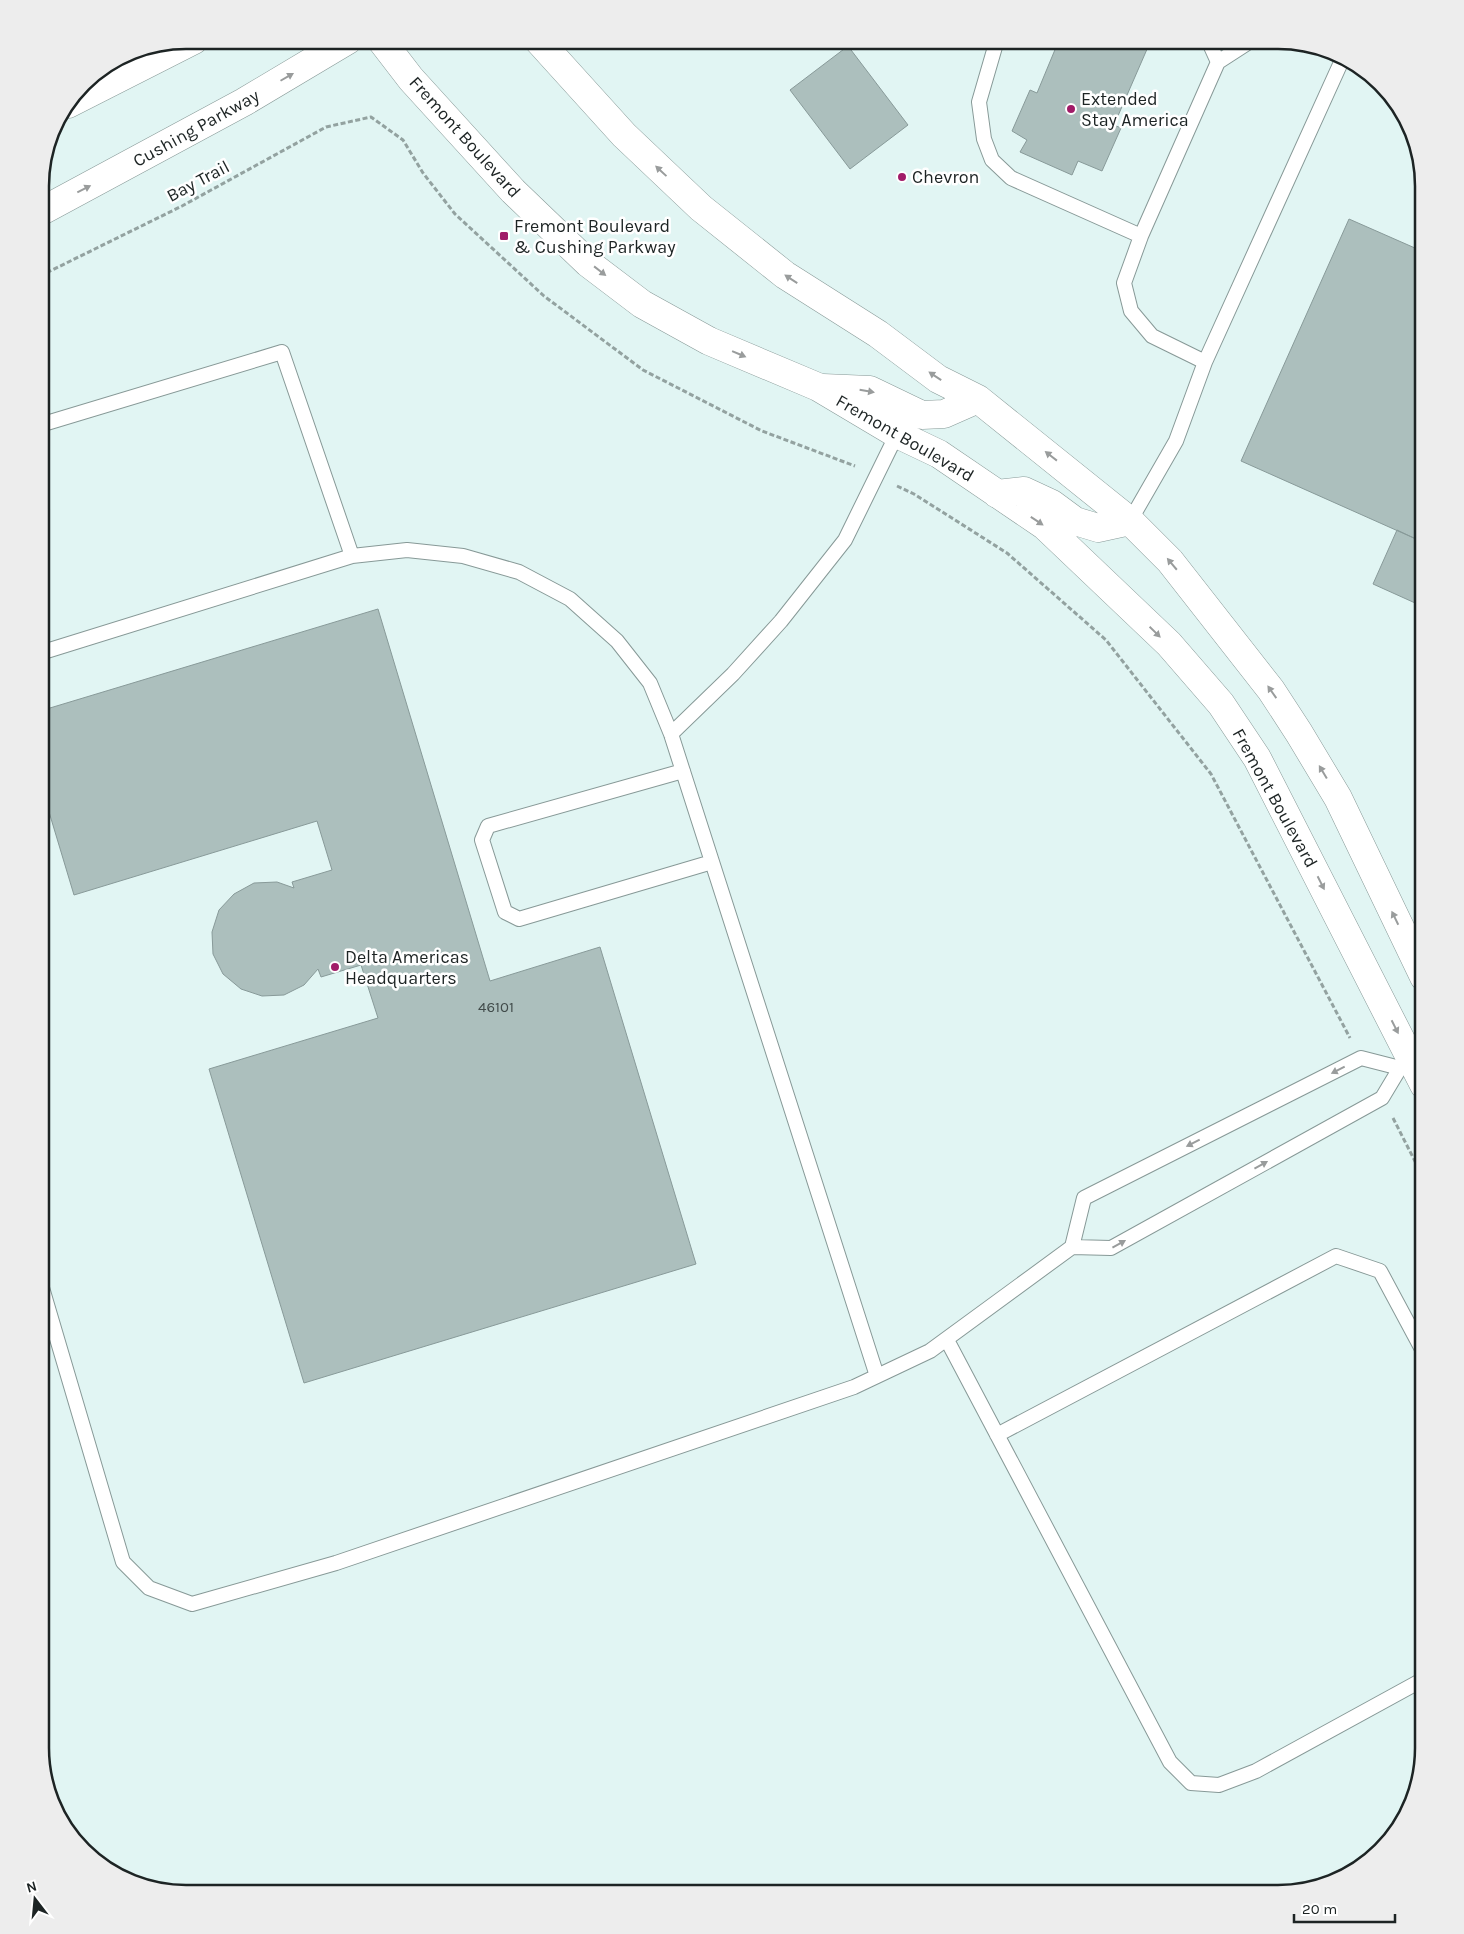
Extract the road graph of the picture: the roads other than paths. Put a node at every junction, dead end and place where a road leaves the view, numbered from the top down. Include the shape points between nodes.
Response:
1 (176, 49) edge
2 (333, 49) edge
3 (388, 49) edge
4 (546, 49) edge
5 (994, 49) edge
6 (1212, 49) edge
7 (1238, 49) edge
8 (1218, 62) junction
9 (125, 63) edge
10 (1343, 65) edge
11 (87, 92) edge
12 (81, 97) edge
13 (49, 207) edge
14 (1141, 236) junction
15 (1205, 362) junction
16 (818, 387) junction
17 (978, 399) junction
18 (49, 421) edge
19 (897, 434) junction
20 (998, 494) junction
21 (1130, 521) junction
22 (352, 556) junction
23 (49, 650) edge
24 (670, 734) junction
25 (683, 772) junction
26 (712, 862) junction
27 (1415, 959) edge
28 (1415, 1068) edge
29 (1072, 1247) junction
30 (49, 1311) edge
31 (1415, 1336) edge
32 (947, 1340) junction
33 (877, 1376) junction
34 (997, 1435) junction
35 (1415, 1684) edge

1 - 12 main road
13 -> 2 main road, Cushing Parkway via 244,102
3 -> 16 main road, Fremont Boulevard via 512,191 588,263 642,304 709,341
17 -> 4 main road via 938,378 878,334 785,275 701,208 624,135
5 - 14 lane via 979,102 984,139 992,160 1011,178
6 - 8 lane
7 - 8 lane
8 - 14 lane
9 - 11 main road
10 - 15 lane
14 - 15 lane via 1124,283 1131,311 1152,336
15 - 21 lane via 1176,441
16 -> 17 main road via 870,390 922,415 944,414
16 - 19 main road, Fremont Boulevard
21 -> 17 main road
18 - 22 lane via 282,352
19 - 20 main road, Fremont Boulevard via 939,454
19 - 24 lane via 845,540 781,621 733,674
20 - 21 main road via 1024,491 1052,504 1076,521 1098,528
20 -> 28 main road, Fremont Boulevard via 1045,526 1168,644 1221,704 1257,758
27 -> 21 main road via 1338,798 1299,733 1214,615 1170,561
22 - 23 lane
22 - 24 lane via 407,550 463,556 519,572 570,599 617,641 650,684
24 - 25 lane
25 - 26 lane
25 - 26 lane via 488,826 482,840 505,912 519,918
26 - 33 lane
29 -> 28 lane via 1111,1248 1382,1098
28 -> 29 lane via 1361,1058 1084,1198
29 - 32 lane
30 - 33 lane via 123,1562 149,1588 192,1604 336,1563 854,1387
31 - 34 lane via 1380,1271 1336,1256
32 - 33 lane via 930,1352
32 - 34 lane
34 - 35 lane via 1170,1762 1191,1783 1219,1785 1256,1771

